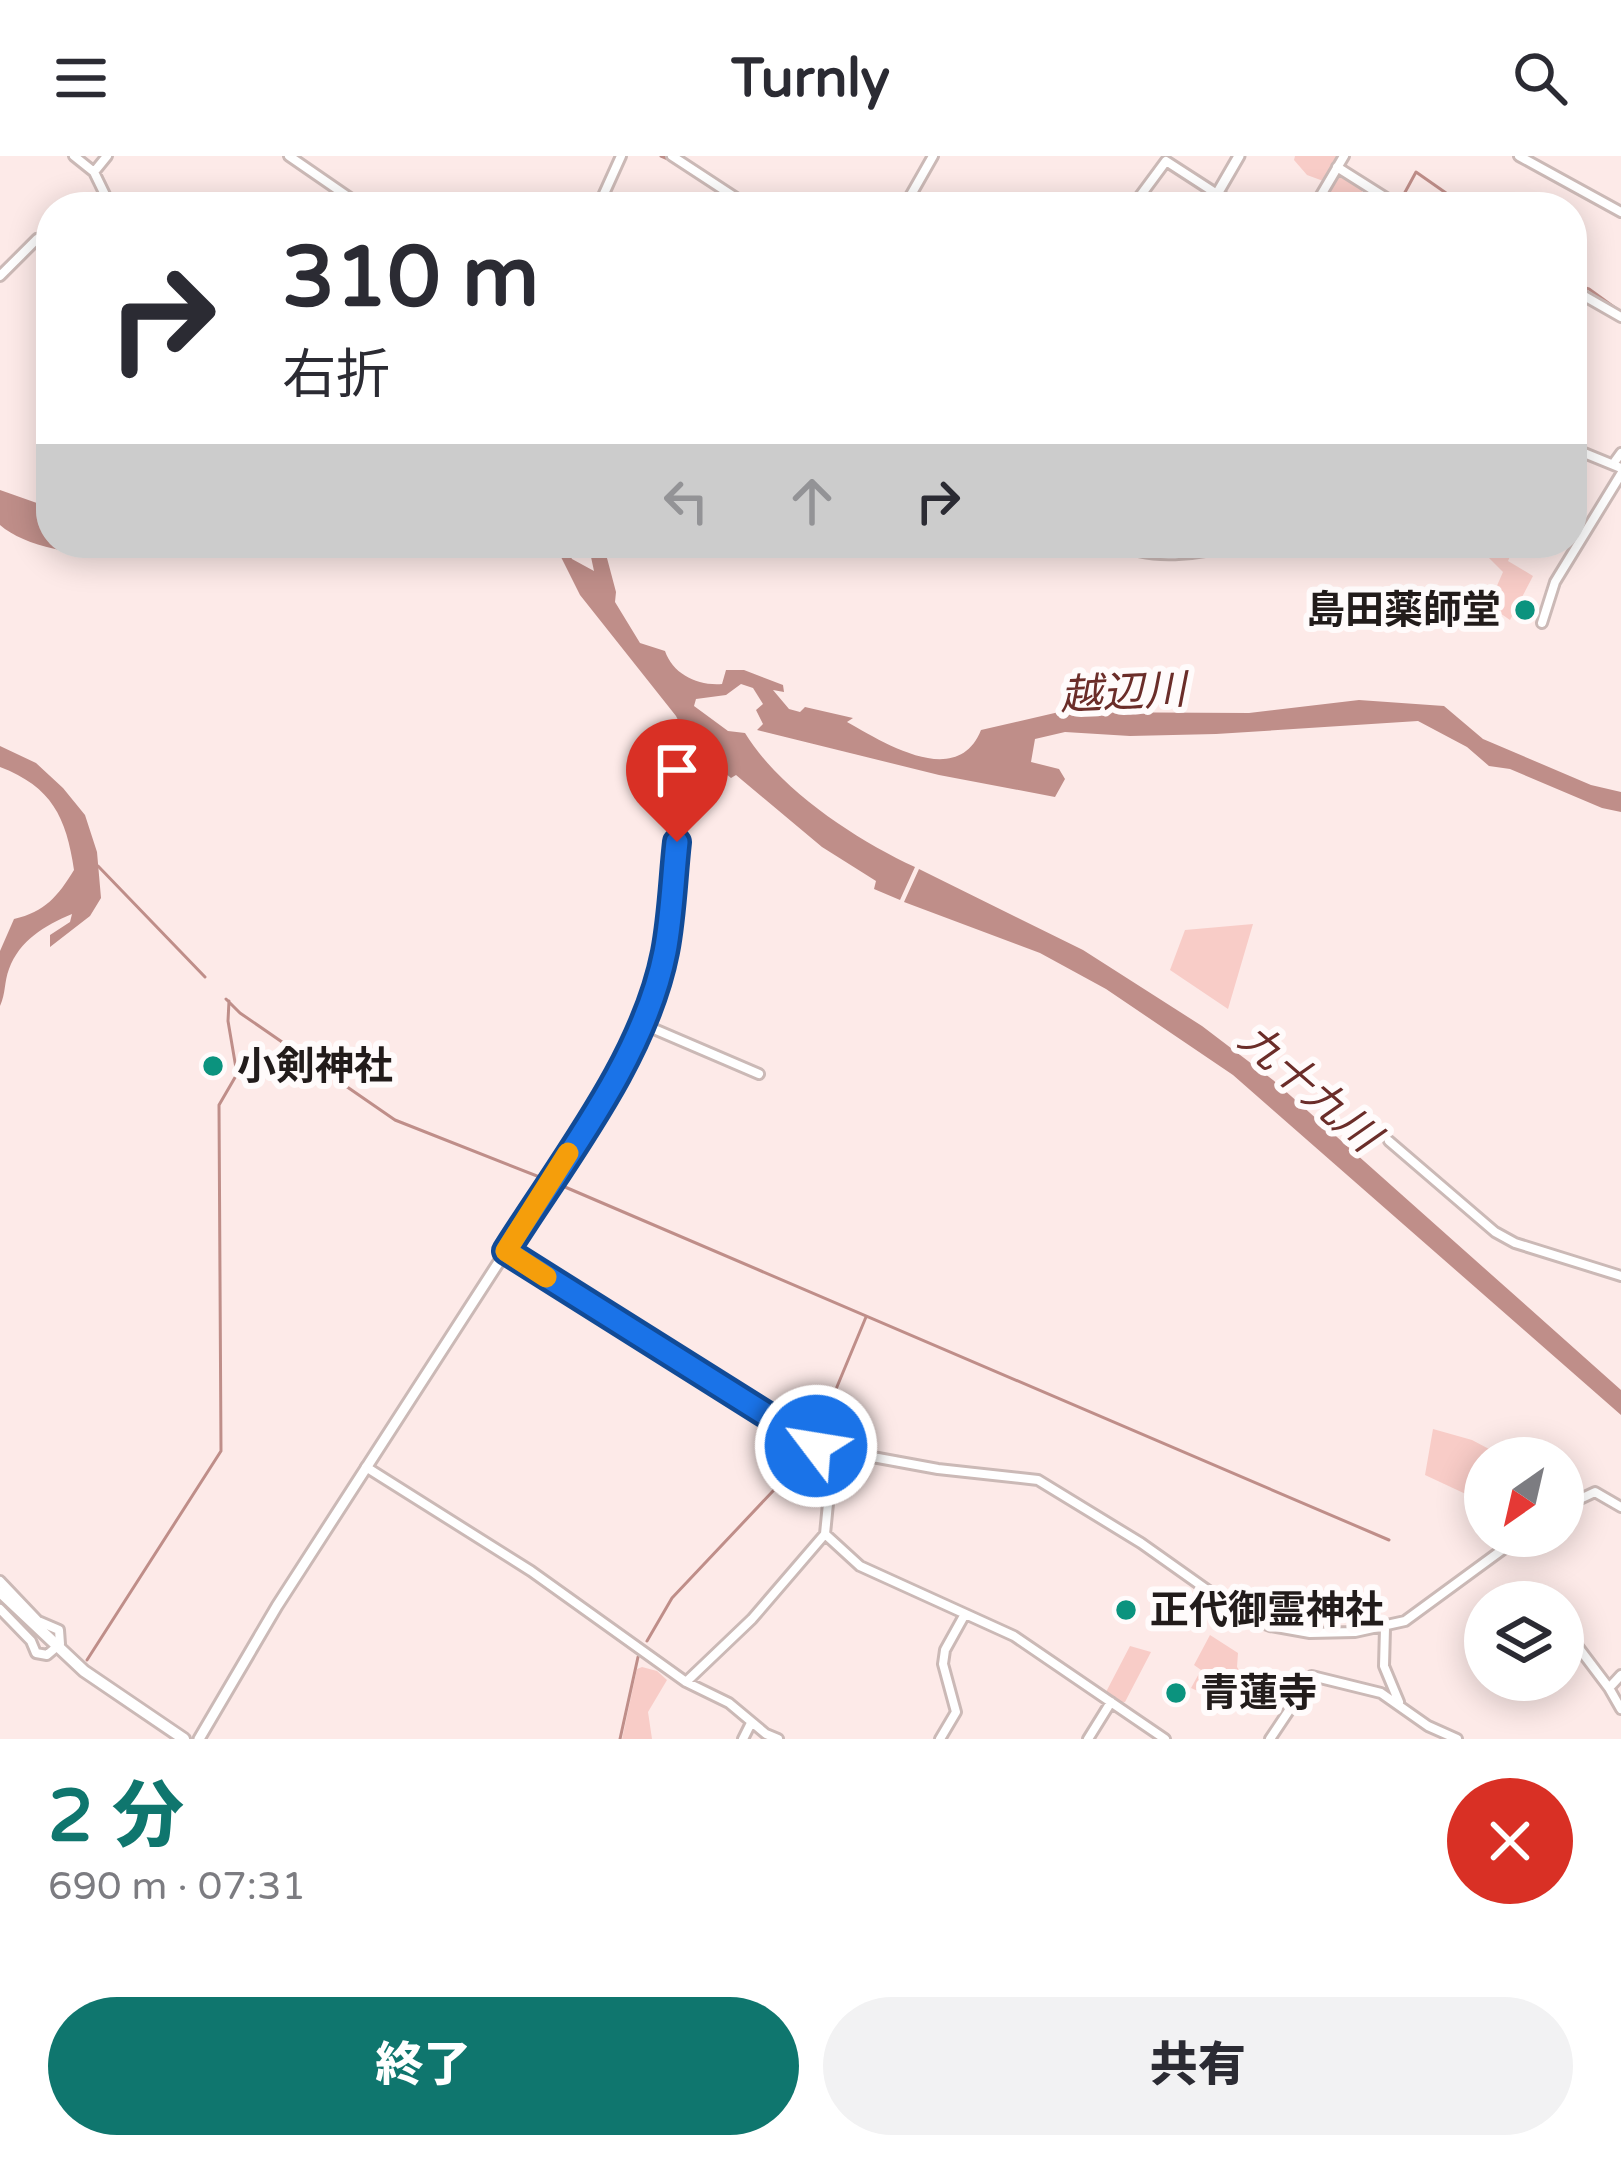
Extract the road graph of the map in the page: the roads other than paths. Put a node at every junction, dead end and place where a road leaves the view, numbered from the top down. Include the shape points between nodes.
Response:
1 (74, 156) edge
2 (106, 156) edge
3 (289, 156) edge
4 (621, 156) edge
5 (672, 156) edge
6 (933, 156) edge
7 (1239, 156) edge
8 (1344, 156) edge
9 (1519, 156) edge
10 (1337, 167) junction
11 (94, 172) junction
12 (104, 192) edge
13 (342, 192) edge
14 (605, 192) edge
15 (727, 192) edge
16 (913, 192) edge
17 (1143, 192) edge
18 (1214, 192) edge
19 (1218, 192) edge
20 (1323, 192) edge
21 (1377, 192) edge
22 (1585, 192) edge
23 (1587, 193) edge
24 (1621, 212) edge
25 (36, 240) edge
26 (0, 276) edge
27 (1587, 298) edge
28 (1621, 317) edge
29 (1621, 452) edge
30 (1587, 455) edge
31 (1618, 469) edge
32 (1587, 525) edge
33 (1568, 558) edge
34 (1542, 623) dead end
35 (677, 842) dead end
36 (640, 1023) junction
37 (759, 1074) dead end
38 (1389, 1141) dead end
39 (506, 1251) junction
40 (1621, 1276) edge
41 (753, 1409) joint
42 (823, 1451) junction
43 (366, 1467) junction
44 (1584, 1497) edge
45 (1621, 1507) edge
46 (825, 1534) junction
47 (1493, 1557) edge
48 (0, 1582) edge
49 (2, 1600) edge
50 (965, 1614) junction
51 (1385, 1628) junction
52 (56, 1648) junction
53 (1584, 1655) edge
54 (1621, 1675) edge
55 (686, 1682) junction
56 (1609, 1688) junction
57 (1112, 1702) junction
58 (1400, 1703) junction
59 (1621, 1709) edge
60 (751, 1723) junction
61 (184, 1739) edge
62 (199, 1739) edge
63 (743, 1739) edge
64 (778, 1739) edge
65 (940, 1739) edge
66 (1088, 1739) edge
67 (1166, 1739) edge
68 (1270, 1739) edge
69 (1457, 1739) edge

1 - 11 street
2 - 11 street
3 - 13 street
4 - 14 street
5 - 15 street
6 - 16 street
7 - 19 street
8 - 10 street
9 - 22 street
10 - 20 street
10 - 21 street
11 - 12 street
17 - 18 street via 1166,161
23 - 24 street
25 - 26 street
27 - 28 street
29 - 31 street
30 - 31 street
31 - 32 street
33 - 34 street
35 - 36 street via 664,955
36 - 37 street
36 - 39 street via 605,1100
38 - 40 street via 1496,1232
39 - 41 street
39 - 43 street
41 - 42 street
42 - 46 street via 831,1473
42 - 51 street via 1039,1480 1244,1616 1310,1633
43 - 55 street
43 - 62 street
44 - 45 street via 1595,1492
46 - 50 street via 860,1566
46 - 55 street
47 - 51 street
48 - 52 street via 38,1622 59,1630
49 - 52 main road
50 - 57 street via 1026,1643
50 - 65 street via 945,1650 956,1712
51 - 58 street via 1384,1666
52 - 61 main road
53 - 56 street
54 - 56 street
55 - 60 street
56 - 59 street
57 - 66 street
57 - 67 street
58 - 68 street via 1312,1676
58 - 69 street
60 - 63 street
60 - 64 street

